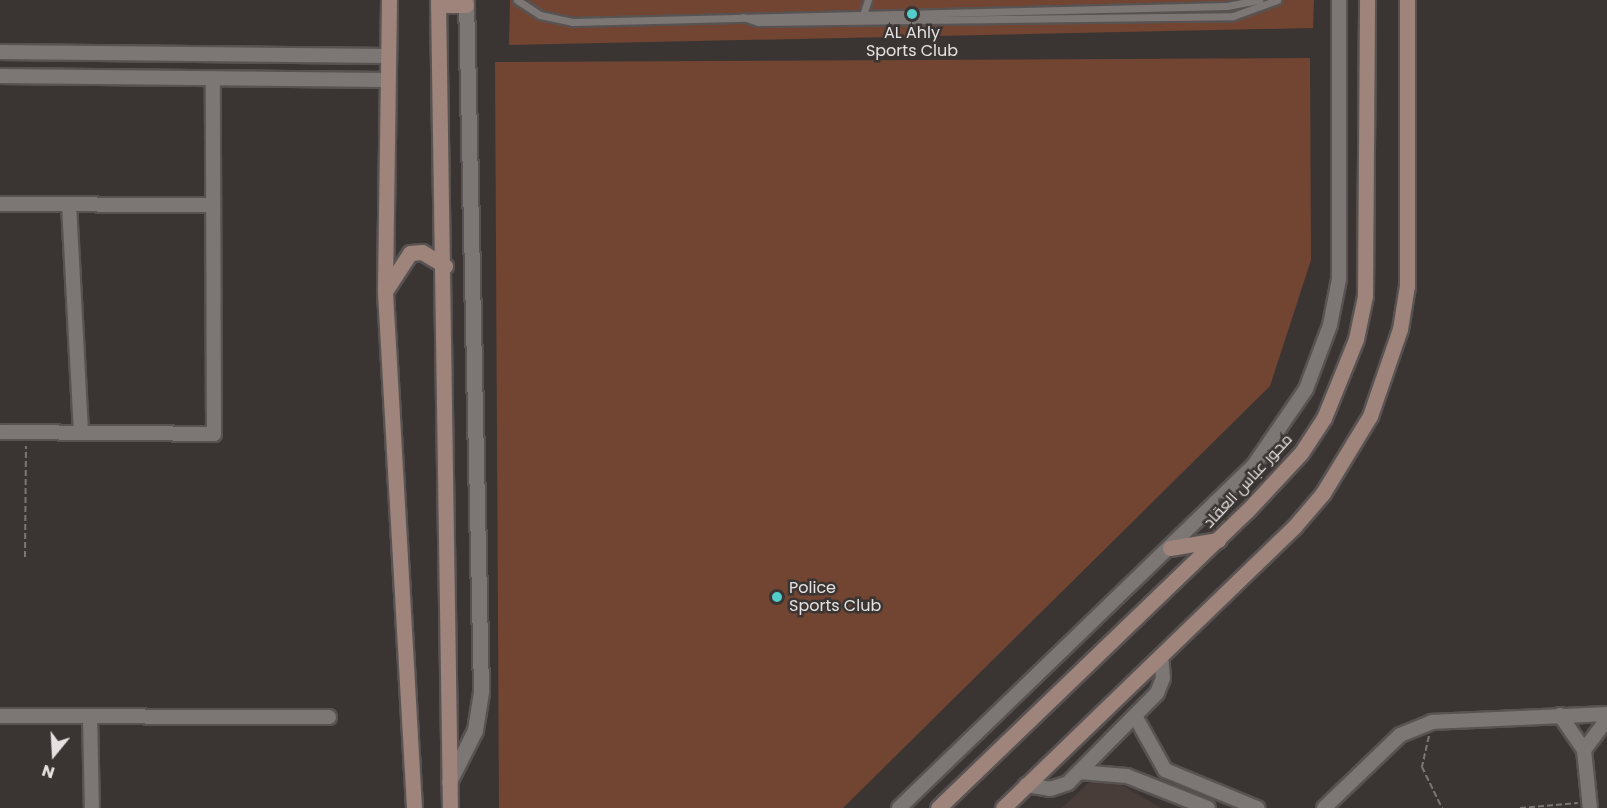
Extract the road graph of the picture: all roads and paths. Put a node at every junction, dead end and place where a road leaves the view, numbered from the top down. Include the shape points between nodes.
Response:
1 (389, 0) edge
2 (517, 0) edge
3 (868, 0) edge
4 (1259, 0) edge
5 (1277, 0) edge
6 (1339, 0) edge
7 (1367, 0) edge
8 (1407, 0) edge
9 (438, 2) edge
10 (466, 3) edge
11 (1142, 4) edge
12 (864, 12) junction
13 (743, 17) junction
14 (0, 52) edge
15 (388, 56) junction
16 (0, 76) edge
17 (213, 78) junction
18 (387, 80) junction
19 (0, 204) edge
20 (69, 204) junction
21 (213, 205) junction
22 (445, 266) junction
23 (385, 292) junction
24 (0, 432) edge
25 (27, 432) junction
26 (81, 433) junction
27 (1218, 540) junction
28 (1170, 548) junction
29 (25, 557) dead end
30 (1161, 656) junction
31 (1607, 714) edge
32 (1560, 715) junction
33 (0, 716) edge
34 (90, 716) junction
35 (1135, 716) junction
36 (329, 717) dead end
37 (1607, 720) edge
38 (1432, 722) junction
39 (1584, 750) junction
40 (1079, 772) junction
41 (449, 783) junction
42 (1192, 783) junction
43 (1026, 785) junction
44 (1186, 800) junction
45 (1221, 802) edge
46 (1590, 805) edge
47 (1253, 807) edge
48 (93, 808) edge
49 (414, 808) edge
50 (450, 808) edge
51 (899, 808) edge
52 (938, 808) edge
53 (1003, 808) edge
54 (1208, 808) edge
55 (1323, 808) edge
56 (1442, 808) edge
57 (1520, 808) edge

1 - 15 main road
2 - 13 lane via 540,15 572,22
3 - 12 lane
4 - 11 lane via 1227,6
5 - 13 lane via 1233,16 758,22
6 - 28 street via 1340,256 1324,347 1295,410 1269,447
7 - 27 main road, محور عباس العقاد via 1368,258 1356,339 1324,417 1301,453
8 - 30 main road via 1411,242 1402,318 1387,372 1370,416 1323,493
9 - 10 main road
9 - 22 main road
10 - 41 street via 482,691 475,730
11 - 12 lane
12 - 13 lane
14 - 15 street
15 - 18 main road
16 - 17 street
17 - 18 street
17 - 21 street
18 - 23 main road
19 - 20 street
20 - 21 street
20 - 26 street
21 - 26 street via 214,434
22 - 23 main road via 422,252 410,253
22 - 41 main road
23 - 49 main road
24 - 25 street
25 - 26 street
25 - 29 path
27 - 28 main road
27 - 52 main road, محور عباس العقاد
28 - 51 street
30 - 35 street via 1160,688
30 - 43 main road
31 - 32 street
32 - 38 street
32 - 39 street
33 - 34 street
34 - 36 street
34 - 48 street
35 - 40 street
35 - 42 street via 1159,764
37 - 39 street
38 - 55 street via 1400,735
38 - 56 path via 1422,767
39 - 46 street
40 - 43 street via 1060,788
40 - 44 street via 1118,774
41 - 50 main road
42 - 44 street
42 - 45 street
43 - 53 main road
44 - 54 street
45 - 47 street
46 - 57 path

